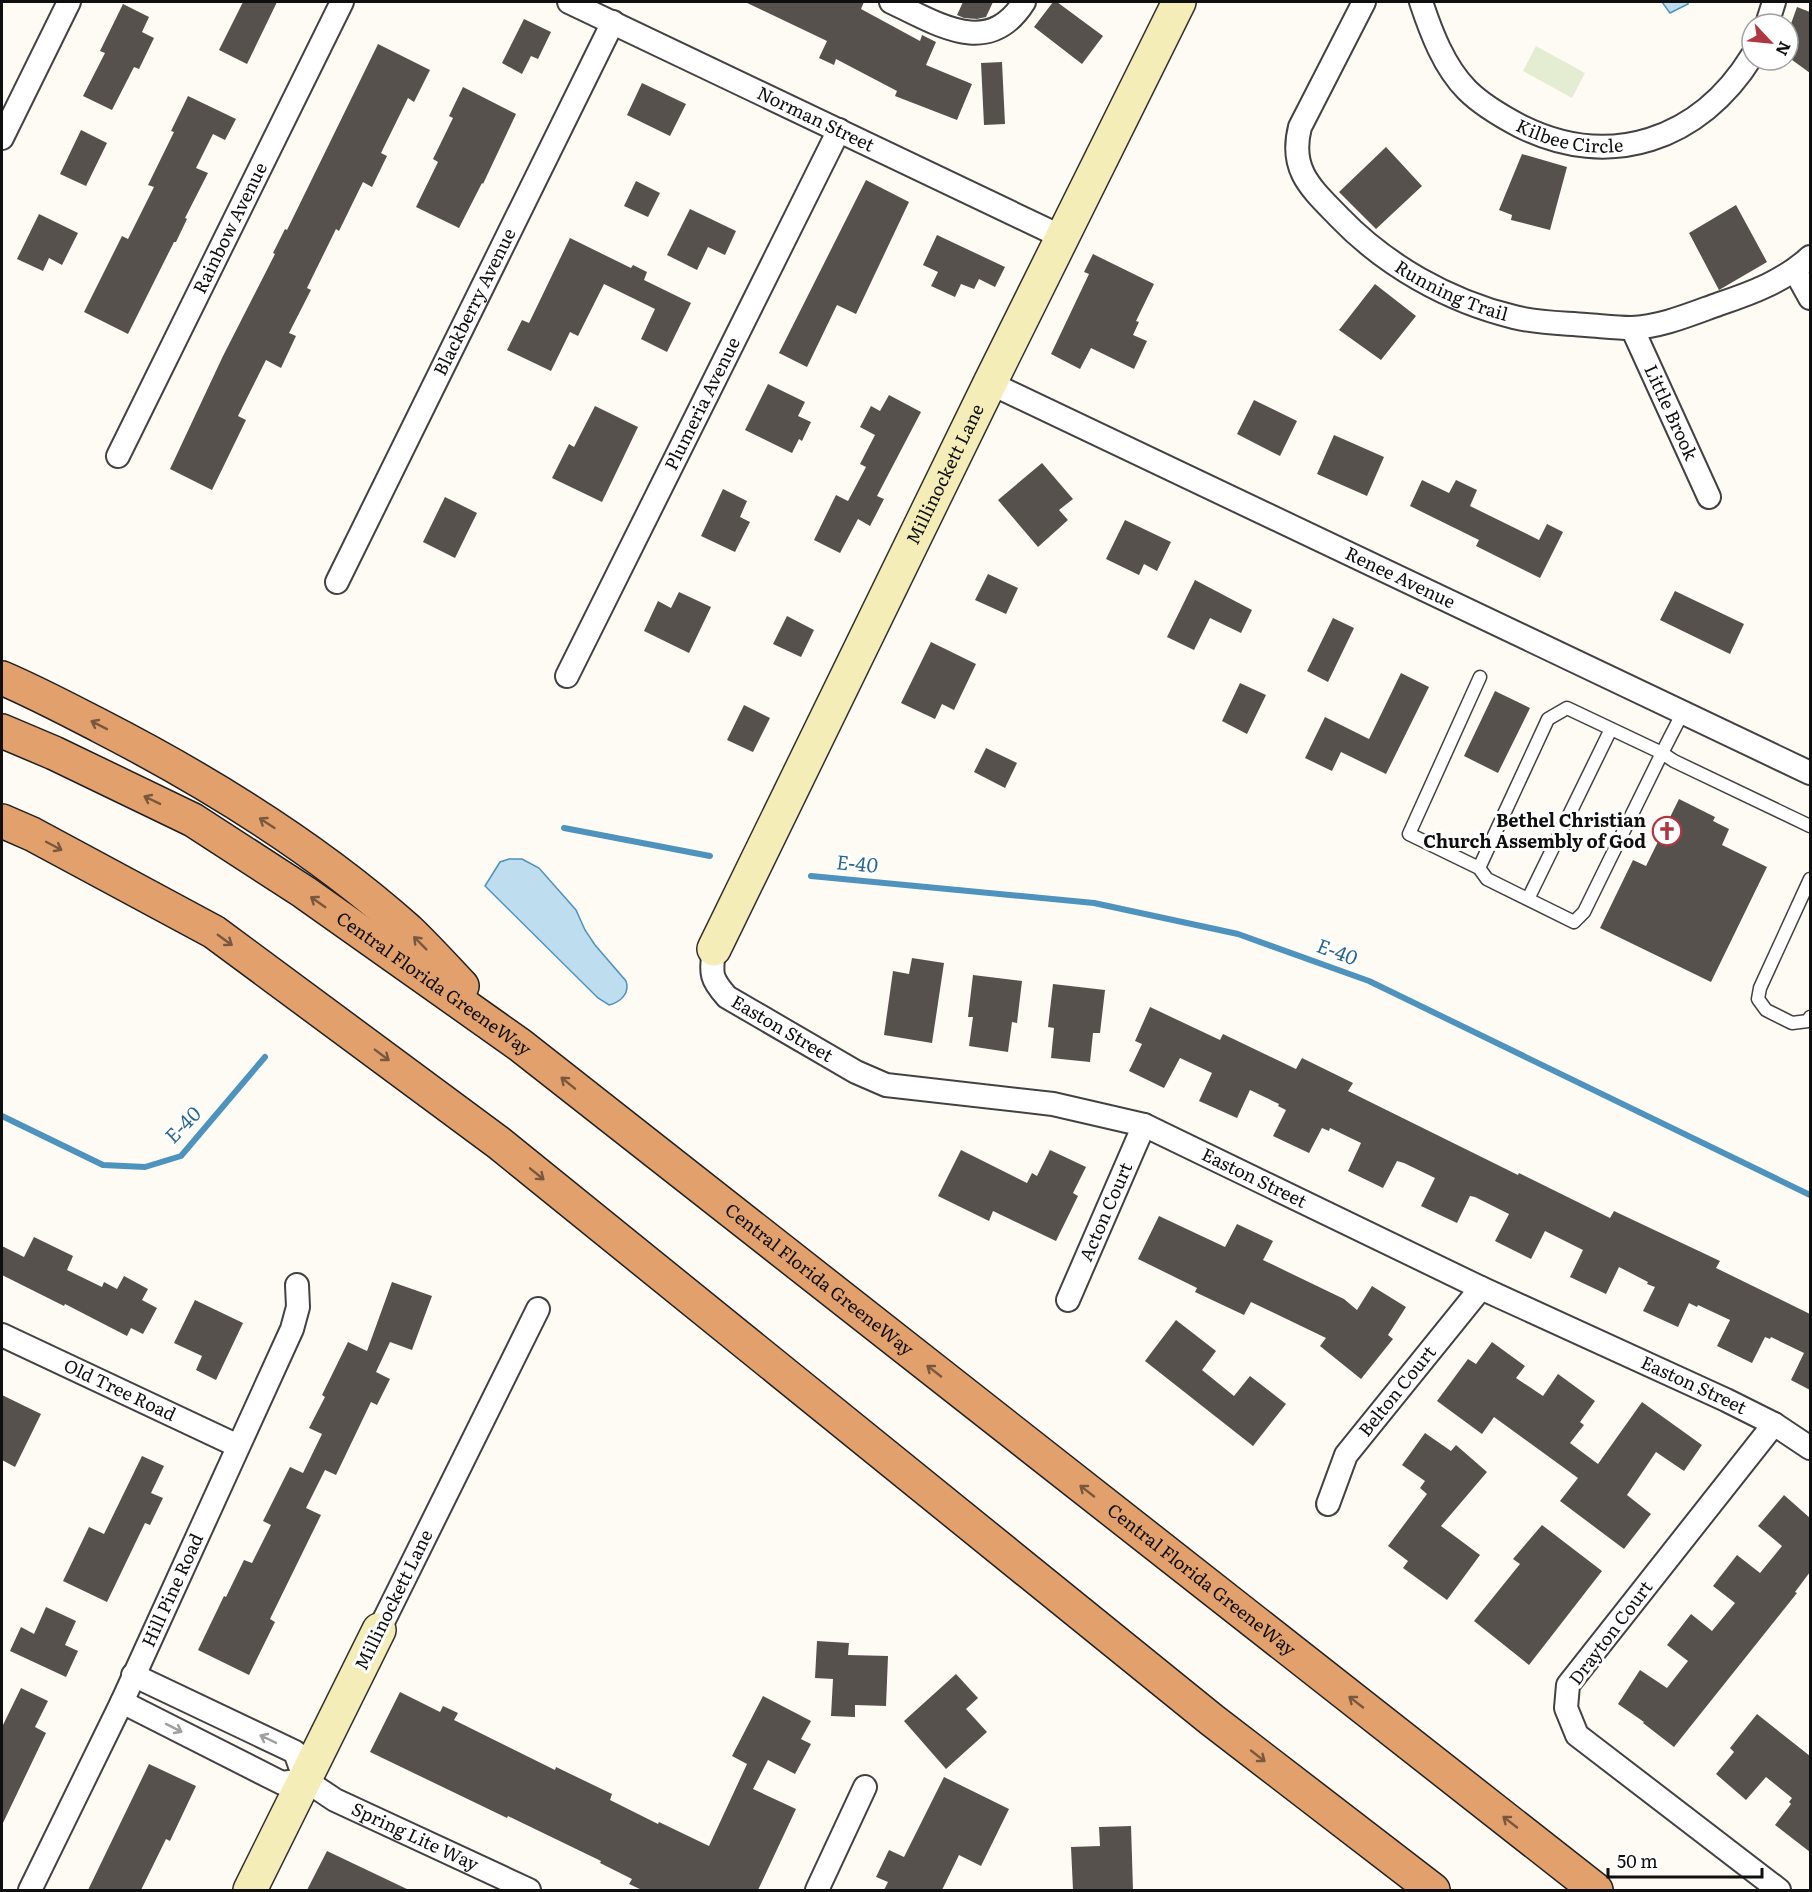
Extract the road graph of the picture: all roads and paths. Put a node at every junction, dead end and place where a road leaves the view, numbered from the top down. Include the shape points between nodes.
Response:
1 (69, 2) edge
2 (342, 2) edge
3 (569, 2) edge
4 (891, 2) edge
5 (1024, 2) edge
6 (1179, 2) edge
7 (1364, 2) edge
8 (1421, 2) edge
9 (613, 22) junction
10 (1740, 72) edge
11 (839, 130) junction
12 (2, 138) edge
13 (1062, 237) junction
14 (1803, 264) edge
15 (1810, 298) edge
16 (1632, 328) junction
17 (990, 383) junction
18 (118, 456) dead end
19 (1709, 497) dead end
20 (337, 582) dead end
21 (567, 676) dead end
22 (1480, 677) dead end
23 (2, 678) edge
24 (1683, 712) junction
25 (1611, 729) junction
26 (2, 731) edge
27 (1662, 753) junction
28 (1810, 773) edge
29 (2, 821) edge
30 (1810, 826) edge
31 (1479, 868) junction
32 (1810, 879) edge
33 (1528, 899) junction
34 (714, 950) joint
35 (1810, 1017) edge
36 (520, 1045) junction
37 (1144, 1125) junction
38 (297, 1285) dead end
39 (1481, 1288) junction
40 (1068, 1300) dead end
41 (537, 1309) dead end
42 (2, 1335) edge
43 (1774, 1424) junction
44 (238, 1446) junction
45 (1810, 1448) edge
46 (1328, 1504) dead end
47 (379, 1630) joint
48 (133, 1675) junction
49 (122, 1702) junction
50 (305, 1780) junction
51 (865, 1787) dead end
52 (1370, 1842) junction
53 (30, 1890) edge
54 (250, 1890) edge
55 (529, 1890) edge
56 (817, 1890) edge
57 (1396, 1890) edge
58 (1433, 1890) edge
59 (1596, 1890) edge
60 (1779, 1890) edge

1 - 12 street
2 - 18 street, Rainbow Avenue
3 - 9 street, Norman Street
4 - 5 street via 948,28 973,34 993,30 1012,18
6 - 13 street, Millinockett Lane
7 - 16 street, Running Trail via 1300,127 1297,160 1303,176 1358,237 1450,295 1516,318
8 - 10 street, Kilbee Circle via 1433,35 1466,89 1491,109 1554,140 1612,147 1657,137 1710,106
9 - 11 street, Norman Street
9 - 20 street, Blackberry Avenue
11 - 13 street, Norman Street
11 - 21 street, Plumeria Avenue
13 - 17 street, Millinockett Lane
14 - 15 street
14 - 16 street, Running Trail via 1772,284 1734,299 1669,322
16 - 19 street, Little Brook
17 - 24 street, Renee Avenue
17 - 34 street, Millinockett Lane
22 - 31 lane via 1409,834
36 -> 23 highway via 409,931 306,849 154,753
24 - 27 lane
24 - 28 street, Renee Avenue
25 - 27 lane
25 - 31 lane via 1567,708 1548,719
25 - 33 lane
36 -> 26 highway, Central Florida GreeneWay via 303,892 193,820
27 - 30 lane
27 - 33 lane via 1584,912 1574,922
29 -> 52 highway via 214,932 375,1050 499,1143 1212,1720
31 - 33 lane via 1487,879
32 - 35 lane via 1758,999 1766,1010 1792,1023 1808,1021
34 - 37 street, Easton Street via 712,970 716,984 728,997 856,1072 886,1085 1053,1104
59 -> 36 highway, Central Florida GreeneWay
37 - 39 street, Easton Street
37 - 40 street, Acton Court
38 - 44 street, Hill Pine Road via 298,1307 292,1329
39 - 43 street, Easton Street
39 - 46 street, Belton Court via 1346,1455
41 - 47 street, Millinockett Lane
42 - 44 street, Old Tree Road
43 - 45 street, Easton Street
43 - 60 street, Drayton Court via 1568,1685 1566,1708 1577,1735
44 - 48 street, Hill Pine Road
47 - 50 street, Millinockett Lane
48 - 49 street, Hill Pine Road
50 -> 48 street via 295,1752
49 -> 50 street via 282,1783
49 - 53 street, Hill Pine Road
50 - 54 street, Millinockett Lane
50 - 55 street, Spring Lite Way via 335,1800
51 - 56 street
52 - 57 highway
52 - 58 highway

